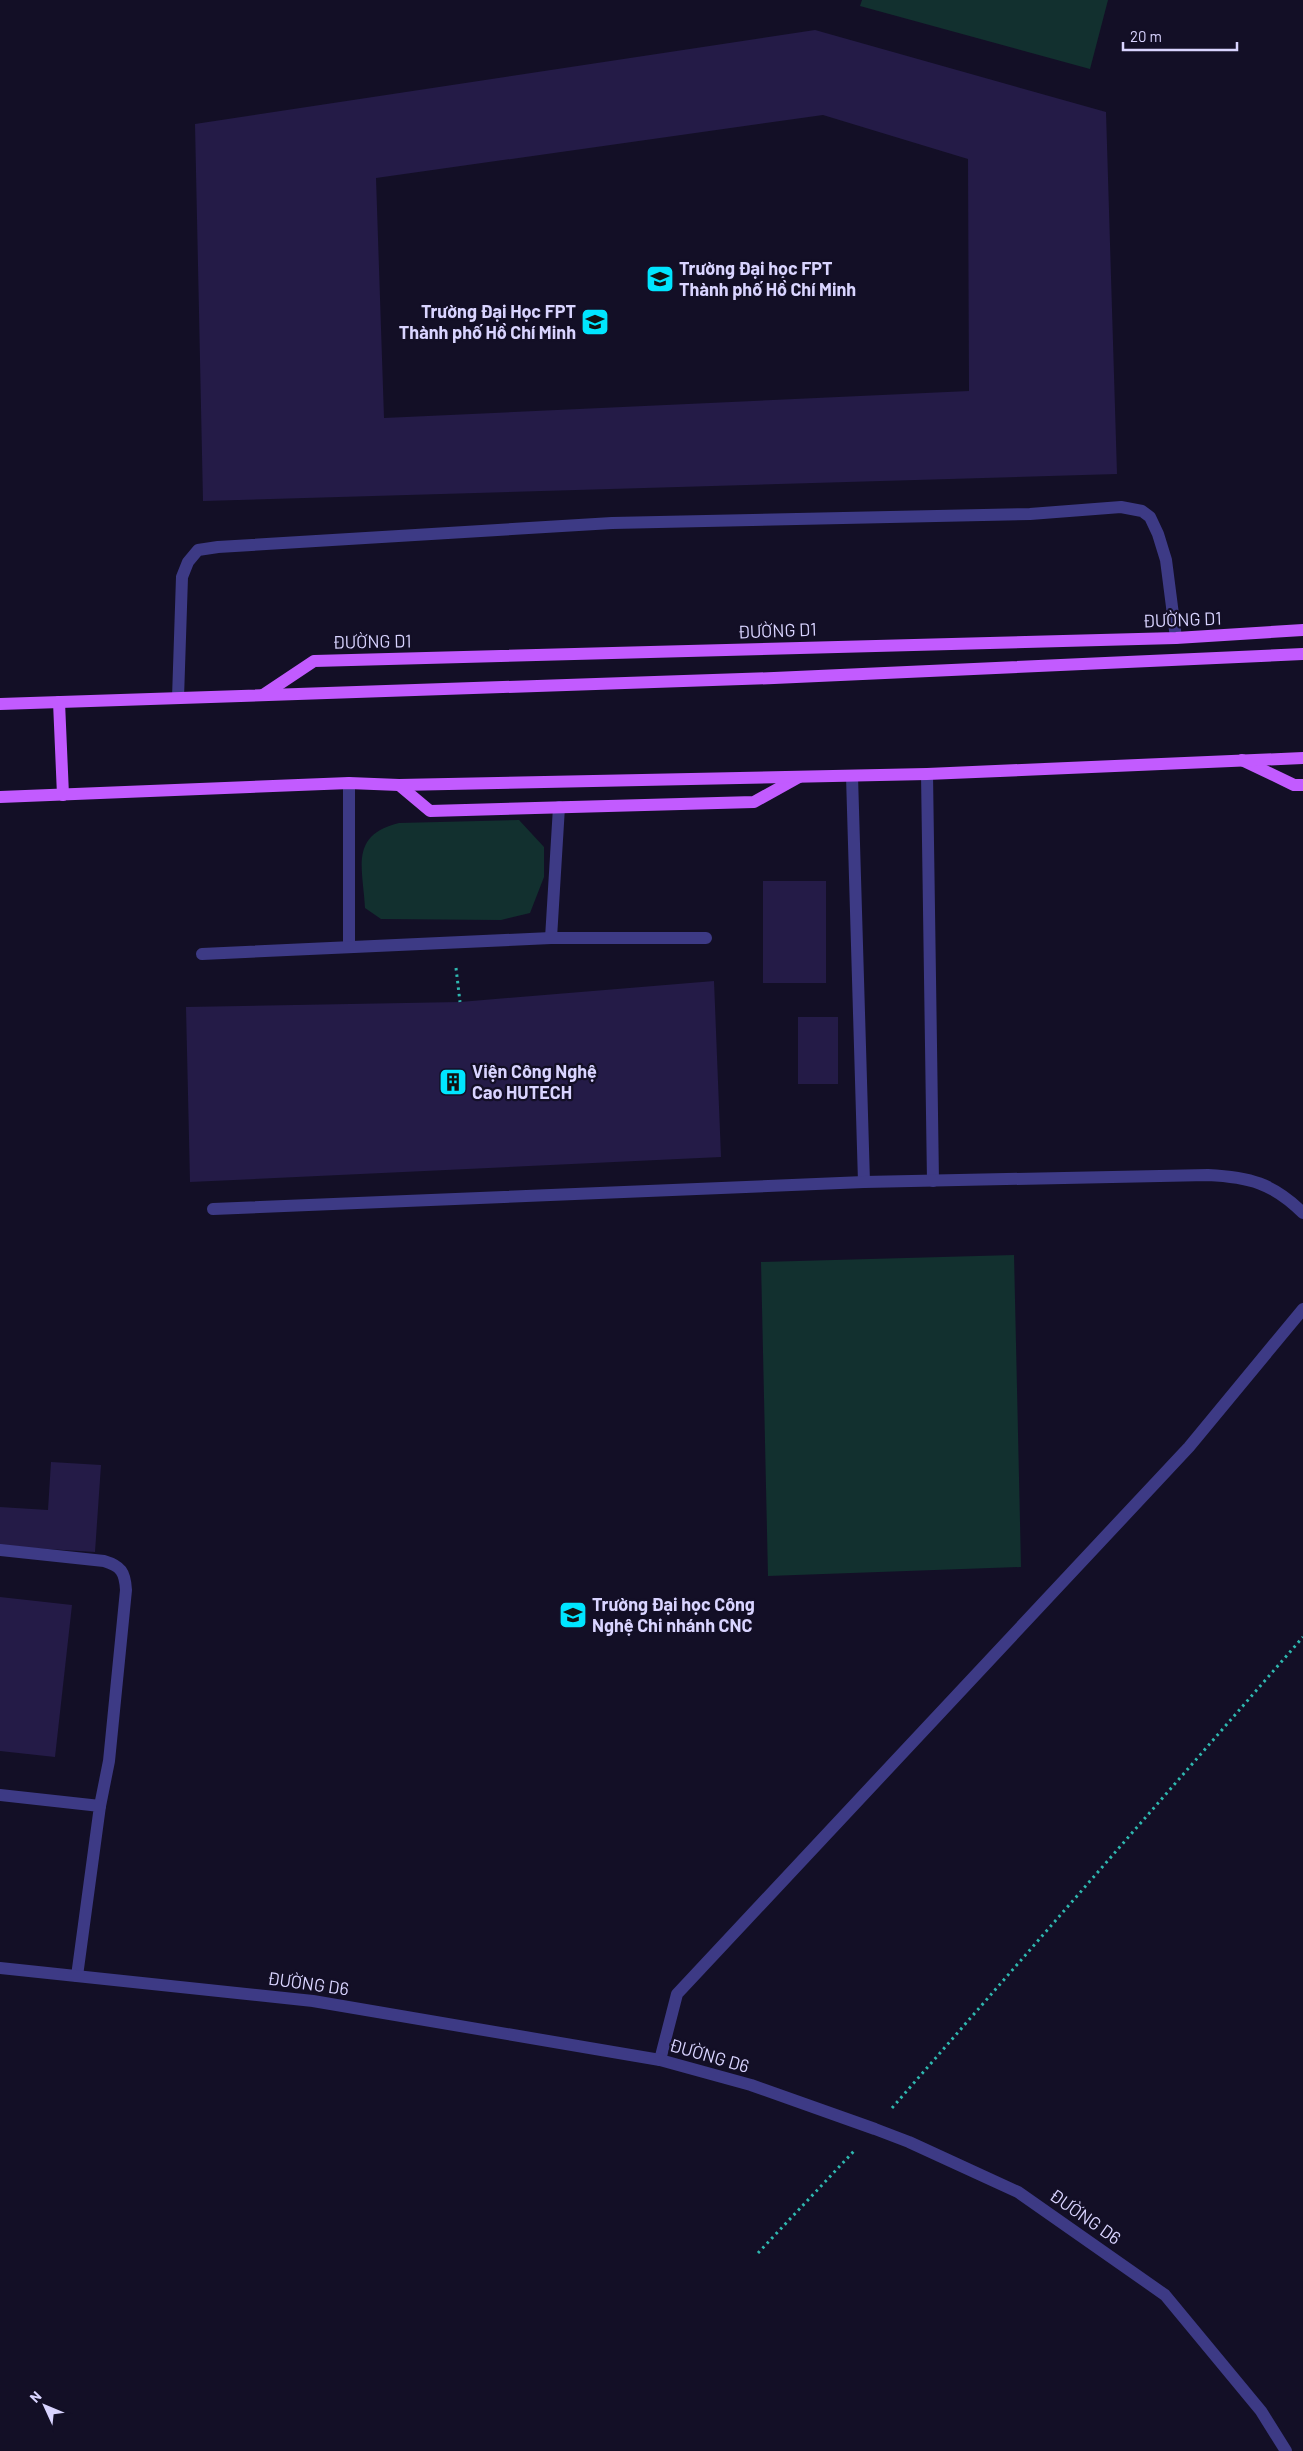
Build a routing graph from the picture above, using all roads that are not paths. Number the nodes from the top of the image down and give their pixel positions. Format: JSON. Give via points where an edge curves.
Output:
{"nodes":[{"id":1,"x":1303,"y":630,"type":"edge"},
{"id":2,"x":1176,"y":638,"type":"junction"},
{"id":3,"x":1303,"y":654,"type":"edge"},
{"id":4,"x":263,"y":696,"type":"junction"},
{"id":5,"x":178,"y":698,"type":"junction"},
{"id":6,"x":59,"y":702,"type":"junction"},
{"id":7,"x":0,"y":704,"type":"edge"},
{"id":8,"x":1303,"y":758,"type":"edge"},
{"id":9,"x":1240,"y":759,"type":"junction"},
{"id":10,"x":927,"y":774,"type":"junction"},
{"id":11,"x":800,"y":776,"type":"junction"},
{"id":12,"x":852,"y":776,"type":"junction"},
{"id":13,"x":349,"y":784,"type":"junction"},
{"id":14,"x":399,"y":785,"type":"junction"},
{"id":15,"x":1303,"y":785,"type":"edge"},
{"id":16,"x":63,"y":795,"type":"junction"},
{"id":17,"x":0,"y":797,"type":"edge"},
{"id":18,"x":559,"y":808,"type":"junction"},
{"id":19,"x":551,"y":938,"type":"junction"},
{"id":20,"x":706,"y":938,"type":"dead end"},
{"id":21,"x":349,"y":947,"type":"junction"},
{"id":22,"x":202,"y":954,"type":"dead end"},
{"id":23,"x":933,"y":1181,"type":"junction"},
{"id":24,"x":864,"y":1182,"type":"junction"},
{"id":25,"x":213,"y":1209,"type":"dead end"},
{"id":26,"x":1303,"y":1213,"type":"edge"},
{"id":27,"x":1303,"y":1309,"type":"edge"},
{"id":28,"x":0,"y":1550,"type":"edge"},
{"id":29,"x":0,"y":1796,"type":"edge"},
{"id":30,"x":100,"y":1806,"type":"junction"},
{"id":31,"x":0,"y":1968,"type":"edge"},
{"id":32,"x":76,"y":1976,"type":"junction"},
{"id":33,"x":660,"y":2060,"type":"junction"},
{"id":34,"x":1286,"y":2451,"type":"edge"}],
"edges":[{"from":1,"to":2,"type":"main road","name":"ĐƯỜNG D1"},
{"from":2,"to":4,"type":"main road","name":"ĐƯỜNG D1","via":[[314,661]]},
{"from":2,"to":5,"type":"street","via":[[1166,560],[1150,517],[1142,511],[1121,507],[1030,514],[612,523],[198,550],[188,562],[182,578]]},
{"from":3,"to":4,"type":"main road","via":[[774,678]]},
{"from":4,"to":5,"type":"main road"},
{"from":5,"to":6,"type":"main road"},
{"from":6,"to":7,"type":"main road"},
{"from":6,"to":16,"type":"main road"},
{"from":8,"to":9,"type":"main road"},
{"from":9,"to":10,"type":"main road"},
{"from":9,"to":15,"type":"main road","via":[[1294,785]]},
{"from":10,"to":12,"type":"main road"},
{"from":10,"to":23,"type":"street"},
{"from":11,"to":12,"type":"main road"},
{"from":11,"to":14,"type":"main road"},
{"from":11,"to":18,"type":"main road","via":[[754,802]]},
{"from":12,"to":24,"type":"street"},
{"from":13,"to":14,"type":"main road"},
{"from":13,"to":16,"type":"main road"},
{"from":13,"to":21,"type":"street"},
{"from":14,"to":18,"type":"main road","via":[[430,811]]},
{"from":16,"to":17,"type":"main road"},
{"from":18,"to":19,"type":"street"},
{"from":19,"to":20,"type":"street"},
{"from":19,"to":21,"type":"street"},
{"from":21,"to":22,"type":"street"},
{"from":23,"to":24,"type":"street"},
{"from":23,"to":26,"type":"street","via":[[1242,1177],[1287,1196]]},
{"from":24,"to":25,"type":"street"},
{"from":27,"to":33,"type":"street","via":[[1189,1447],[677,1994]]},
{"from":28,"to":30,"type":"street","via":[[104,1561],[119,1566],[124,1573],[126,1590]]},
{"from":29,"to":30,"type":"street"},
{"from":30,"to":32,"type":"street"},
{"from":31,"to":32,"type":"street","name":"ĐƯỜNG D6"},
{"from":32,"to":33,"type":"street","name":"ĐƯỜNG D6","via":[[313,2001]]},
{"from":33,"to":34,"type":"street","name":"ĐƯỜNG D6","via":[[751,2086],[874,2128],[1018,2192],[1165,2295],[1261,2411]]}]}
